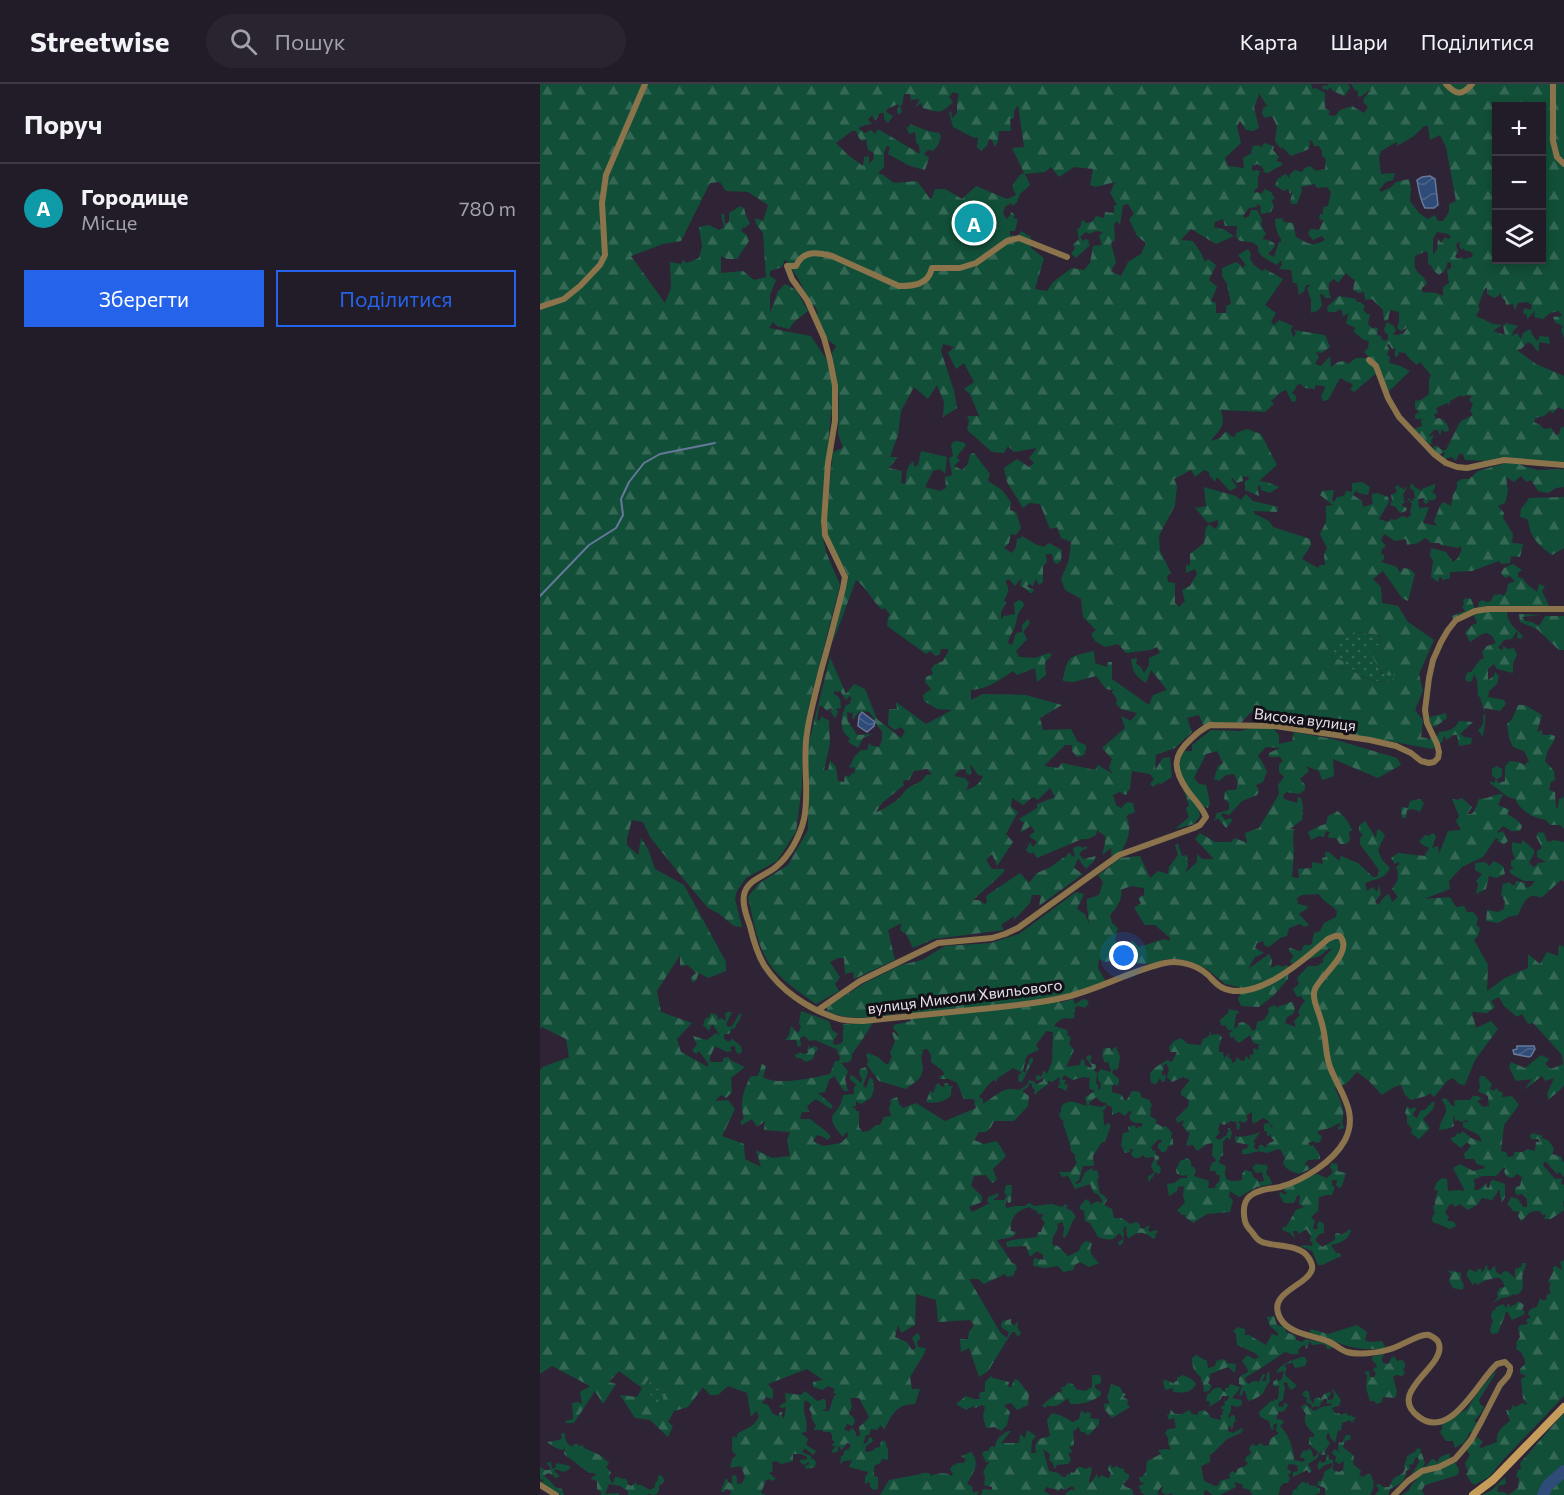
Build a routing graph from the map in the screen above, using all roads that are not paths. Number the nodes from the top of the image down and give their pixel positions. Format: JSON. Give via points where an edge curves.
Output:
{"nodes":[{"id":1,"x":645,"y":84,"type":"edge"},
{"id":2,"x":1446,"y":84,"type":"edge"},
{"id":3,"x":1472,"y":84,"type":"edge"},
{"id":4,"x":1553,"y":84,"type":"edge"},
{"id":5,"x":1564,"y":164,"type":"edge"},
{"id":6,"x":1067,"y":257,"type":"dead end"},
{"id":7,"x":540,"y":308,"type":"edge"},
{"id":8,"x":1369,"y":360,"type":"dead end"},
{"id":9,"x":1564,"y":465,"type":"edge"},
{"id":10,"x":1564,"y":609,"type":"edge"},
{"id":11,"x":818,"y":1010,"type":"junction"},
{"id":12,"x":1564,"y":1407,"type":"edge"},
{"id":13,"x":540,"y":1485,"type":"edge"},
{"id":14,"x":556,"y":1495,"type":"edge"},
{"id":15,"x":1394,"y":1495,"type":"edge"},
{"id":16,"x":1473,"y":1495,"type":"edge"}],
"edges":[{"from":1,"to":7,"type":"street","via":[[606,176],[602,203],[605,255],[580,286],[564,299]]},
{"from":2,"to":3,"type":"street","via":[[1457,93]]},
{"from":4,"to":5,"type":"street","via":[[1553,141],[1557,158]]},
{"from":6,"to":11,"type":"street","via":[[1019,238],[1007,241],[976,263],[960,268],[932,268],[927,279],[909,286],[899,286],[820,253],[802,257],[796,266],[787,266],[818,323],[835,386],[824,521],[825,536],[845,577],[807,731],[806,806],[799,834],[785,857],[752,881],[744,894],[744,904],[763,963],[796,998]]},
{"from":8,"to":9,"type":"street","via":[[1376,366],[1400,417],[1446,463],[1467,468],[1504,459]]},
{"from":10,"to":11,"type":"street","name":"Висока вулиця","via":[[1488,609],[1456,620],[1441,642],[1429,678],[1425,710],[1439,752],[1434,762],[1370,740],[1275,726],[1210,725],[1185,744],[1176,758],[1179,775],[1206,817],[1200,825],[1119,855],[1018,928],[992,938],[938,943],[860,981]]},
{"from":11,"to":15,"type":"street","name":"вулиця Миколи Хвильового","via":[[837,1019],[863,1021],[1033,1004],[1067,997],[1173,962],[1199,968],[1229,990],[1248,990],[1282,976],[1328,939],[1340,936],[1344,945],[1339,957],[1314,994],[1325,1049],[1350,1113],[1348,1133],[1322,1166],[1300,1179],[1257,1192],[1244,1207],[1245,1221],[1256,1238],[1306,1253],[1312,1266],[1304,1279],[1281,1299],[1281,1321],[1347,1352],[1388,1350],[1421,1335],[1436,1338],[1439,1350],[1434,1362],[1412,1388],[1410,1397],[1416,1415],[1430,1422],[1447,1419],[1461,1408],[1497,1364],[1505,1362],[1510,1371],[1471,1440],[1455,1460],[1422,1471]]},
{"from":12,"to":16,"type":"main road","via":[[1493,1480]]},
{"from":13,"to":14,"type":"street"}]}
